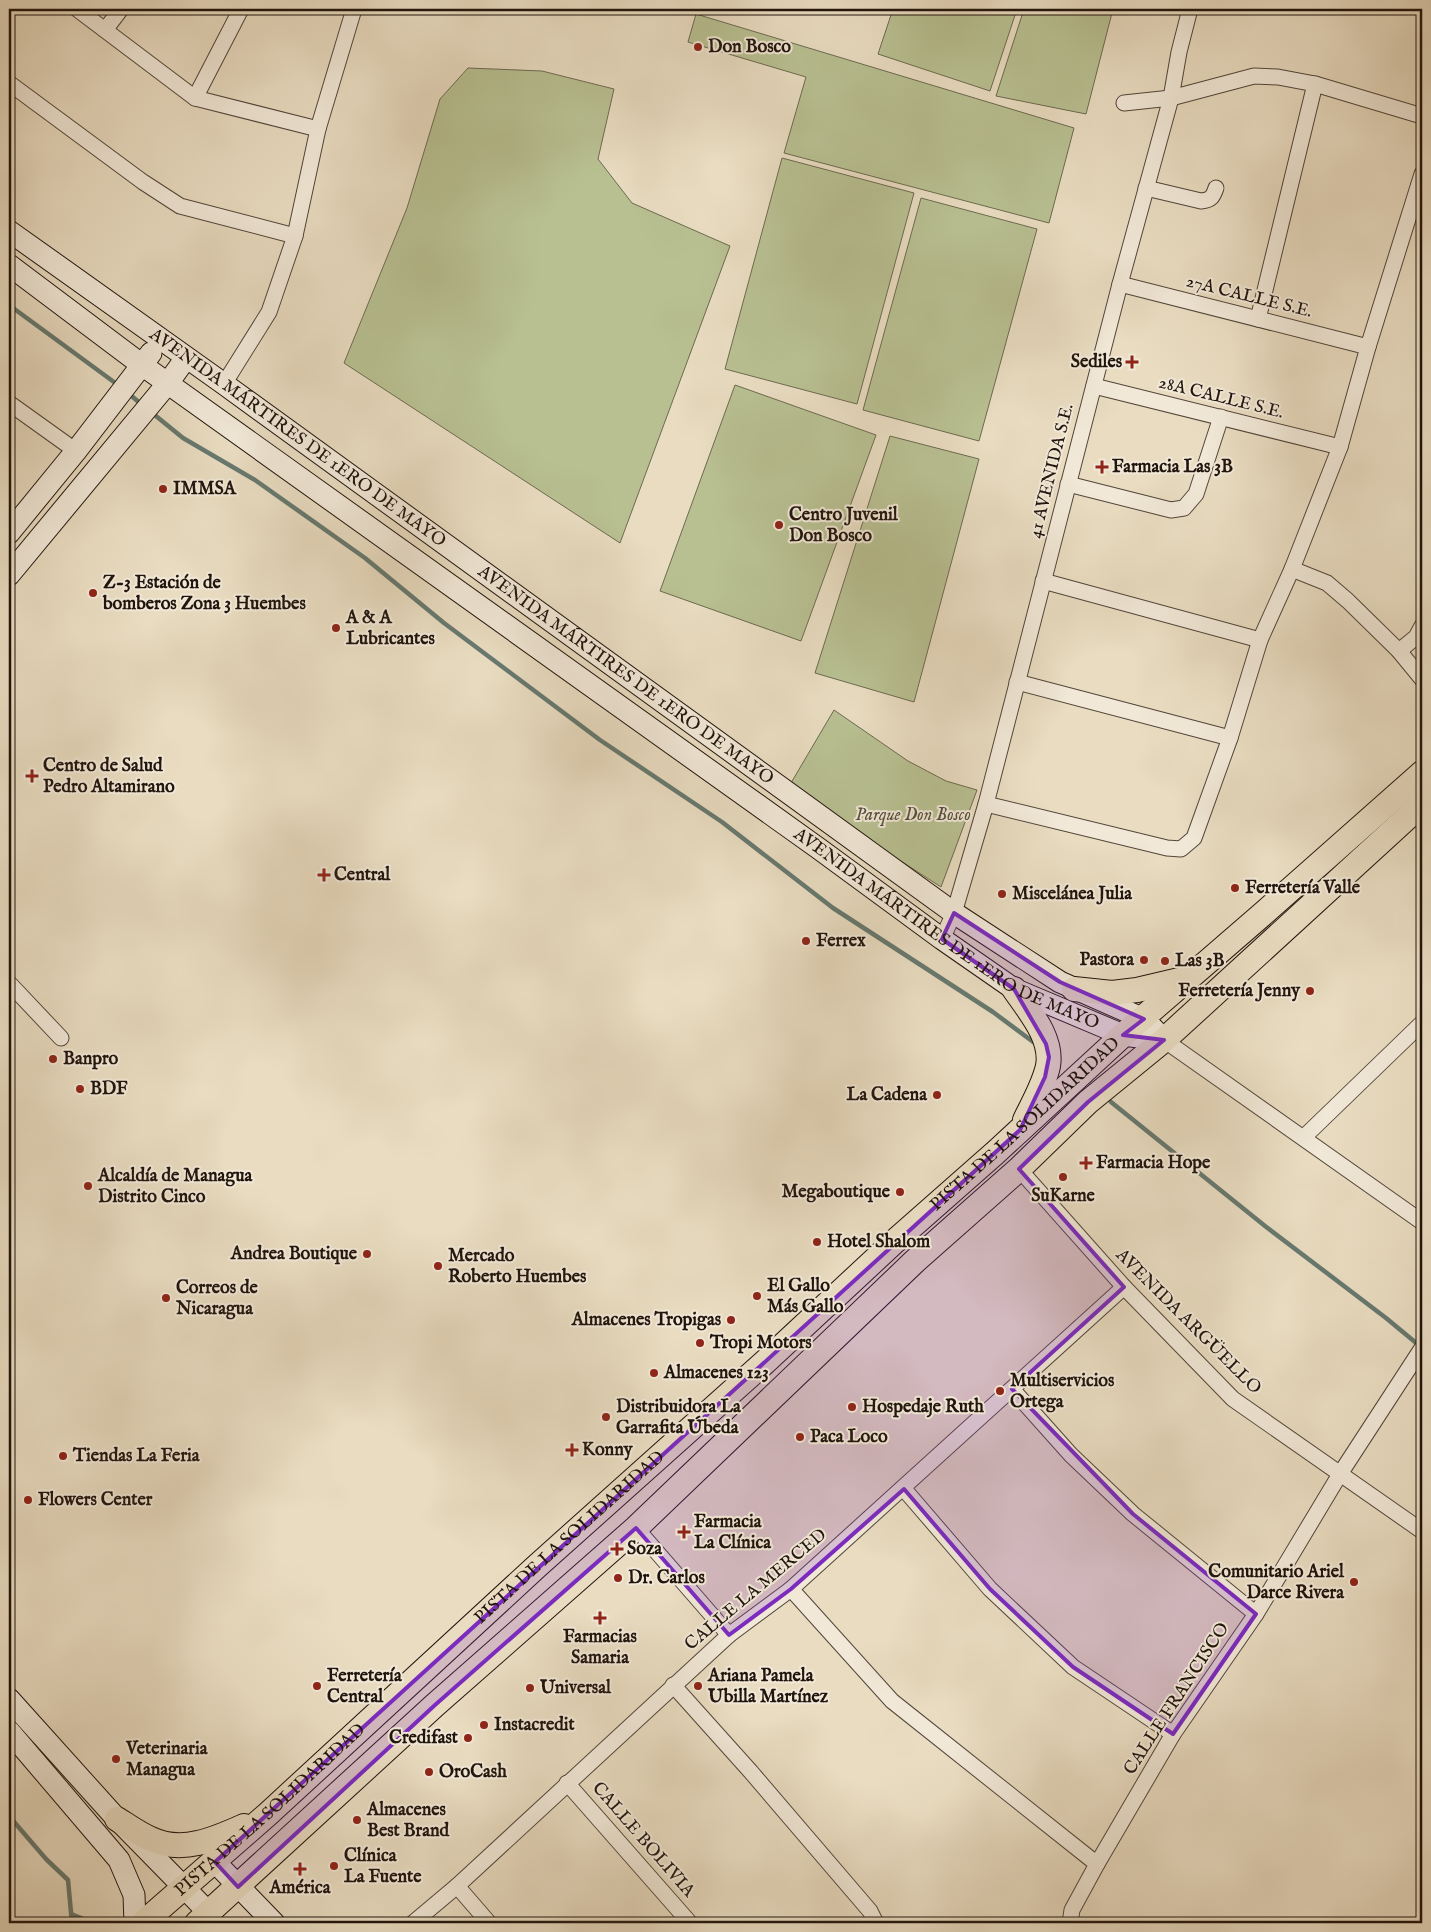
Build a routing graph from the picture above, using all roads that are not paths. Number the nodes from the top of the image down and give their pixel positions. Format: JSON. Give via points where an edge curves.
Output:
{"nodes":[{"id":1,"x":77,"y":9,"type":"edge"},
{"id":2,"x":121,"y":9,"type":"edge"},
{"id":3,"x":241,"y":9,"type":"edge"},
{"id":4,"x":354,"y":9,"type":"edge"},
{"id":5,"x":1190,"y":9,"type":"edge"},
{"id":6,"x":105,"y":30,"type":"junction"},
{"id":7,"x":9,"y":84,"type":"edge"},
{"id":8,"x":1314,"y":84,"type":"junction"},
{"id":9,"x":195,"y":98,"type":"junction"},
{"id":10,"x":1171,"y":98,"type":"junction"},
{"id":11,"x":1124,"y":103,"type":"dead end"},
{"id":12,"x":1422,"y":116,"type":"edge"},
{"id":13,"x":318,"y":129,"type":"junction"},
{"id":14,"x":1422,"y":174,"type":"edge"},
{"id":15,"x":1146,"y":188,"type":"junction"},
{"id":16,"x":1216,"y":188,"type":"dead end"},
{"id":17,"x":9,"y":231,"type":"edge"},
{"id":18,"x":295,"y":236,"type":"junction"},
{"id":19,"x":9,"y":265,"type":"edge"},
{"id":20,"x":1120,"y":284,"type":"junction"},
{"id":21,"x":1258,"y":319,"type":"junction"},
{"id":22,"x":160,"y":339,"type":"junction"},
{"id":23,"x":1368,"y":347,"type":"junction"},
{"id":24,"x":186,"y":358,"type":"junction"},
{"id":25,"x":142,"y":365,"type":"junction"},
{"id":26,"x":168,"y":383,"type":"junction"},
{"id":27,"x":224,"y":384,"type":"junction"},
{"id":28,"x":1094,"y":386,"type":"junction"},
{"id":29,"x":9,"y":403,"type":"edge"},
{"id":30,"x":1221,"y":417,"type":"junction"},
{"id":31,"x":1340,"y":447,"type":"junction"},
{"id":32,"x":76,"y":451,"type":"junction"},
{"id":33,"x":1068,"y":484,"type":"junction"},
{"id":34,"x":9,"y":533,"type":"edge"},
{"id":35,"x":1292,"y":569,"type":"junction"},
{"id":36,"x":9,"y":575,"type":"edge"},
{"id":37,"x":1044,"y":581,"type":"junction"},
{"id":38,"x":1422,"y":626,"type":"edge"},
{"id":39,"x":1260,"y":640,"type":"junction"},
{"id":40,"x":1400,"y":651,"type":"junction"},
{"id":41,"x":1422,"y":679,"type":"edge"},
{"id":42,"x":1017,"y":682,"type":"junction"},
{"id":43,"x":1230,"y":738,"type":"junction"},
{"id":44,"x":1422,"y":773,"type":"edge"},
{"id":45,"x":986,"y":804,"type":"junction"},
{"id":46,"x":1422,"y":804,"type":"edge"},
{"id":47,"x":954,"y":913,"type":"junction"},
{"id":48,"x":942,"y":939,"type":"junction"},
{"id":49,"x":1189,"y":978,"type":"junction"},
{"id":50,"x":9,"y":983,"type":"edge"},
{"id":51,"x":1014,"y":989,"type":"junction"},
{"id":52,"x":1074,"y":989,"type":"junction"},
{"id":53,"x":1144,"y":1019,"type":"junction"},
{"id":54,"x":1420,"y":1029,"type":"edge"},
{"id":55,"x":1124,"y":1035,"type":"junction"},
{"id":56,"x":61,"y":1038,"type":"dead end"},
{"id":57,"x":1164,"y":1040,"type":"junction"},
{"id":58,"x":1020,"y":1130,"type":"junction"},
{"id":59,"x":1304,"y":1137,"type":"junction"},
{"id":60,"x":1019,"y":1169,"type":"junction"},
{"id":61,"x":1422,"y":1222,"type":"edge"},
{"id":62,"x":1124,"y":1287,"type":"junction"},
{"id":63,"x":1419,"y":1352,"type":"edge"},
{"id":64,"x":1012,"y":1389,"type":"junction"},
{"id":65,"x":1340,"y":1474,"type":"junction"},
{"id":66,"x":904,"y":1488,"type":"junction"},
{"id":67,"x":636,"y":1528,"type":"junction"},
{"id":68,"x":1422,"y":1531,"type":"edge"},
{"id":69,"x":791,"y":1590,"type":"junction"},
{"id":70,"x":1256,"y":1614,"type":"junction"},
{"id":71,"x":729,"y":1635,"type":"junction"},
{"id":72,"x":673,"y":1685,"type":"junction"},
{"id":73,"x":9,"y":1699,"type":"edge"},
{"id":74,"x":9,"y":1731,"type":"edge"},
{"id":75,"x":1173,"y":1734,"type":"junction"},
{"id":76,"x":567,"y":1783,"type":"junction"},
{"id":77,"x":268,"y":1814,"type":"junction"},
{"id":78,"x":117,"y":1819,"type":"junction"},
{"id":79,"x":215,"y":1862,"type":"junction"},
{"id":80,"x":1097,"y":1864,"type":"junction"},
{"id":81,"x":457,"y":1886,"type":"junction"},
{"id":82,"x":238,"y":1887,"type":"junction"},
{"id":83,"x":185,"y":1888,"type":"junction"},
{"id":84,"x":203,"y":1918,"type":"edge"},
{"id":85,"x":135,"y":1923,"type":"edge"},
{"id":86,"x":143,"y":1923,"type":"edge"},
{"id":87,"x":274,"y":1923,"type":"edge"},
{"id":88,"x":413,"y":1923,"type":"edge"},
{"id":89,"x":490,"y":1923,"type":"edge"},
{"id":90,"x":690,"y":1923,"type":"edge"},
{"id":91,"x":876,"y":1923,"type":"edge"},
{"id":92,"x":1070,"y":1923,"type":"edge"}],
"edges":[{"from":1,"to":6,"type":"street"},
{"from":2,"to":6,"type":"street"},
{"from":3,"to":9,"type":"street"},
{"from":4,"to":13,"type":"street"},
{"from":5,"to":10,"type":"street","name":"41 AVENIDA S.E."},
{"from":6,"to":9,"type":"street"},
{"from":7,"to":18,"type":"street","via":[[180,206]]},
{"from":8,"to":10,"type":"street","via":[[1254,76]]},
{"from":8,"to":12,"type":"street"},
{"from":8,"to":21,"type":"street"},
{"from":9,"to":13,"type":"street"},
{"from":10,"to":11,"type":"street"},
{"from":10,"to":15,"type":"street","name":"41 AVENIDA S.E."},
{"from":13,"to":18,"type":"street"},
{"from":14,"to":23,"type":"street"},
{"from":15,"to":16,"type":"street","via":[[1202,202],[1213,197]]},
{"from":15,"to":20,"type":"street","name":"41 AVENIDA S.E."},
{"from":17,"to":22,"type":"main road","name":"AVENIDA MÁRTIRES DE 1ERO DE MAYO"},
{"from":18,"to":27,"type":"street","via":[[269,312]]},
{"from":19,"to":25,"type":"main road","name":"AVENIDA MÁRTIRES DE 1ERO DE MAYO"},
{"from":20,"to":21,"type":"street","name":"27A CALLE S.E."},
{"from":20,"to":28,"type":"street","name":"41 AVENIDA S.E."},
{"from":21,"to":23,"type":"street","name":"27A CALLE S.E."},
{"from":22,"to":24,"type":"main road","name":"AVENIDA MÁRTIRES DE 1ERO DE MAYO"},
{"from":22,"to":25,"type":"main road"},
{"from":23,"to":31,"type":"street"},
{"from":24,"to":26,"type":"main road"},
{"from":24,"to":27,"type":"main road","name":"AVENIDA MÁRTIRES DE 1ERO DE MAYO"},
{"from":25,"to":26,"type":"main road","name":"AVENIDA MÁRTIRES DE 1ERO DE MAYO"},
{"from":25,"to":32,"type":"main road"},
{"from":26,"to":36,"type":"main road"},
{"from":26,"to":48,"type":"main road","name":"AVENIDA MÁRTIRES DE 1ERO DE MAYO"},
{"from":27,"to":47,"type":"main road","name":"AVENIDA MÁRTIRES DE 1ERO DE MAYO"},
{"from":28,"to":30,"type":"street","name":"28A CALLE S.E."},
{"from":28,"to":33,"type":"street","name":"41 AVENIDA S.E."},
{"from":29,"to":32,"type":"street"},
{"from":30,"to":31,"type":"street","name":"28A CALLE S.E."},
{"from":30,"to":33,"type":"street","via":[[1196,494],[1184,508],[1170,510]]},
{"from":31,"to":35,"type":"street"},
{"from":32,"to":34,"type":"main road"},
{"from":33,"to":37,"type":"street","name":"41 AVENIDA S.E."},
{"from":35,"to":39,"type":"street"},
{"from":35,"to":40,"type":"street","via":[[1327,583]]},
{"from":37,"to":39,"type":"street"},
{"from":37,"to":42,"type":"street","name":"41 AVENIDA S.E."},
{"from":38,"to":40,"type":"street","via":[[1416,637]]},
{"from":39,"to":43,"type":"street"},
{"from":40,"to":41,"type":"street"},
{"from":42,"to":43,"type":"street"},
{"from":42,"to":45,"type":"street","name":"41 AVENIDA S.E."},
{"from":43,"to":45,"type":"street","via":[[1194,838],[1181,849]]},
{"from":44,"to":49,"type":"main road","name":"PISTA DE LA SOLIDARIDAD"},
{"from":45,"to":47,"type":"street","name":"41 AVENIDA S.E."},
{"from":46,"to":57,"type":"main road","name":"PISTA DE LA SOLIDARIDAD"},
{"from":47,"to":48,"type":"street","name":"41 AVENIDA S.E."},
{"from":47,"to":52,"type":"main road","name":"AVENIDA MÁRTIRES DE 1ERO DE MAYO"},
{"from":48,"to":51,"type":"main road","name":"AVENIDA MÁRTIRES DE 1ERO DE MAYO"},
{"from":49,"to":52,"type":"main road","via":[[1112,993]]},
{"from":49,"to":53,"type":"main road","name":"PISTA DE LA SOLIDARIDAD"},
{"from":50,"to":56,"type":"street"},
{"from":51,"to":55,"type":"main road","name":"AVENIDA MÁRTIRES DE 1ERO DE MAYO"},
{"from":51,"to":58,"type":"main road","via":[[1037,1023],[1049,1057],[1045,1077]]},
{"from":52,"to":53,"type":"main road","name":"AVENIDA MÁRTIRES DE 1ERO DE MAYO"},
{"from":53,"to":55,"type":"main road","name":"PISTA DE LA SOLIDARIDAD"},
{"from":53,"to":57,"type":"main road","name":"AVENIDA MÁRTIRES DE 1ERO DE MAYO"},
{"from":54,"to":59,"type":"street"},
{"from":55,"to":57,"type":"main road","name":"AVENIDA MÁRTIRES DE 1ERO DE MAYO"},
{"from":55,"to":58,"type":"main road","name":"PISTA DE LA SOLIDARIDAD"},
{"from":57,"to":59,"type":"street"},
{"from":57,"to":60,"type":"main road","name":"PISTA DE LA SOLIDARIDAD","via":[[1088,1102]]},
{"from":58,"to":77,"type":"main road","name":"PISTA DE LA SOLIDARIDAD"},
{"from":59,"to":61,"type":"street"},
{"from":60,"to":62,"type":"street","name":"AVENIDA ARGÜELLO"},
{"from":60,"to":67,"type":"main road","name":"PISTA DE LA SOLIDARIDAD","via":[[916,1261]]},
{"from":62,"to":64,"type":"street","name":"CALLE LA MERCED"},
{"from":62,"to":65,"type":"street","name":"AVENIDA ARGÜELLO","via":[[1233,1399]]},
{"from":63,"to":65,"type":"street","name":"CALLE FRANCISCO"},
{"from":64,"to":66,"type":"street","name":"CALLE LA MERCED"},
{"from":64,"to":70,"type":"street","via":[[1072,1455],[1133,1514]]},
{"from":65,"to":68,"type":"street","name":"AVENIDA ARGÜELLO"},
{"from":65,"to":70,"type":"street","name":"CALLE FRANCISCO"},
{"from":66,"to":69,"type":"street","name":"CALLE LA MERCED"},
{"from":66,"to":75,"type":"street","via":[[990,1589],[1073,1667]]},
{"from":67,"to":71,"type":"street"},
{"from":67,"to":82,"type":"main road","name":"PISTA DE LA SOLIDARIDAD","via":[[441,1699]]},
{"from":69,"to":71,"type":"street","name":"CALLE LA MERCED"},
{"from":69,"to":80,"type":"street","via":[[892,1701]]},
{"from":70,"to":75,"type":"street","name":"CALLE FRANCISCO"},
{"from":71,"to":72,"type":"street","name":"CALLE LA MERCED"},
{"from":72,"to":76,"type":"street","name":"CALLE LA MERCED"},
{"from":72,"to":91,"type":"street","via":[[864,1904]]},
{"from":73,"to":78,"type":"main road"},
{"from":74,"to":85,"type":"main road","via":[[119,1860],[134,1895]]},
{"from":75,"to":80,"type":"street","name":"CALLE FRANCISCO"},
{"from":76,"to":81,"type":"street","name":"CALLE LA MERCED"},
{"from":76,"to":90,"type":"street","name":"CALLE BOLIVIA"},
{"from":77,"to":78,"type":"main road","via":[[216,1838],[184,1845],[151,1840]]},
{"from":77,"to":79,"type":"main road","name":"PISTA DE LA SOLIDARIDAD"},
{"from":78,"to":83,"type":"main road"},
{"from":79,"to":82,"type":"main road"},
{"from":79,"to":83,"type":"main road","name":"PISTA DE LA SOLIDARIDAD"},
{"from":80,"to":92,"type":"street","name":"CALLE FRANCISCO","via":[[1072,1910]]},
{"from":81,"to":88,"type":"street","name":"CALLE LA MERCED"},
{"from":81,"to":89,"type":"street"},
{"from":82,"to":84,"type":"main road","name":"PISTA DE LA SOLIDARIDAD"},
{"from":82,"to":87,"type":"main road"},
{"from":83,"to":84,"type":"main road"},
{"from":83,"to":86,"type":"main road","name":"PISTA DE LA SOLIDARIDAD"}]}
